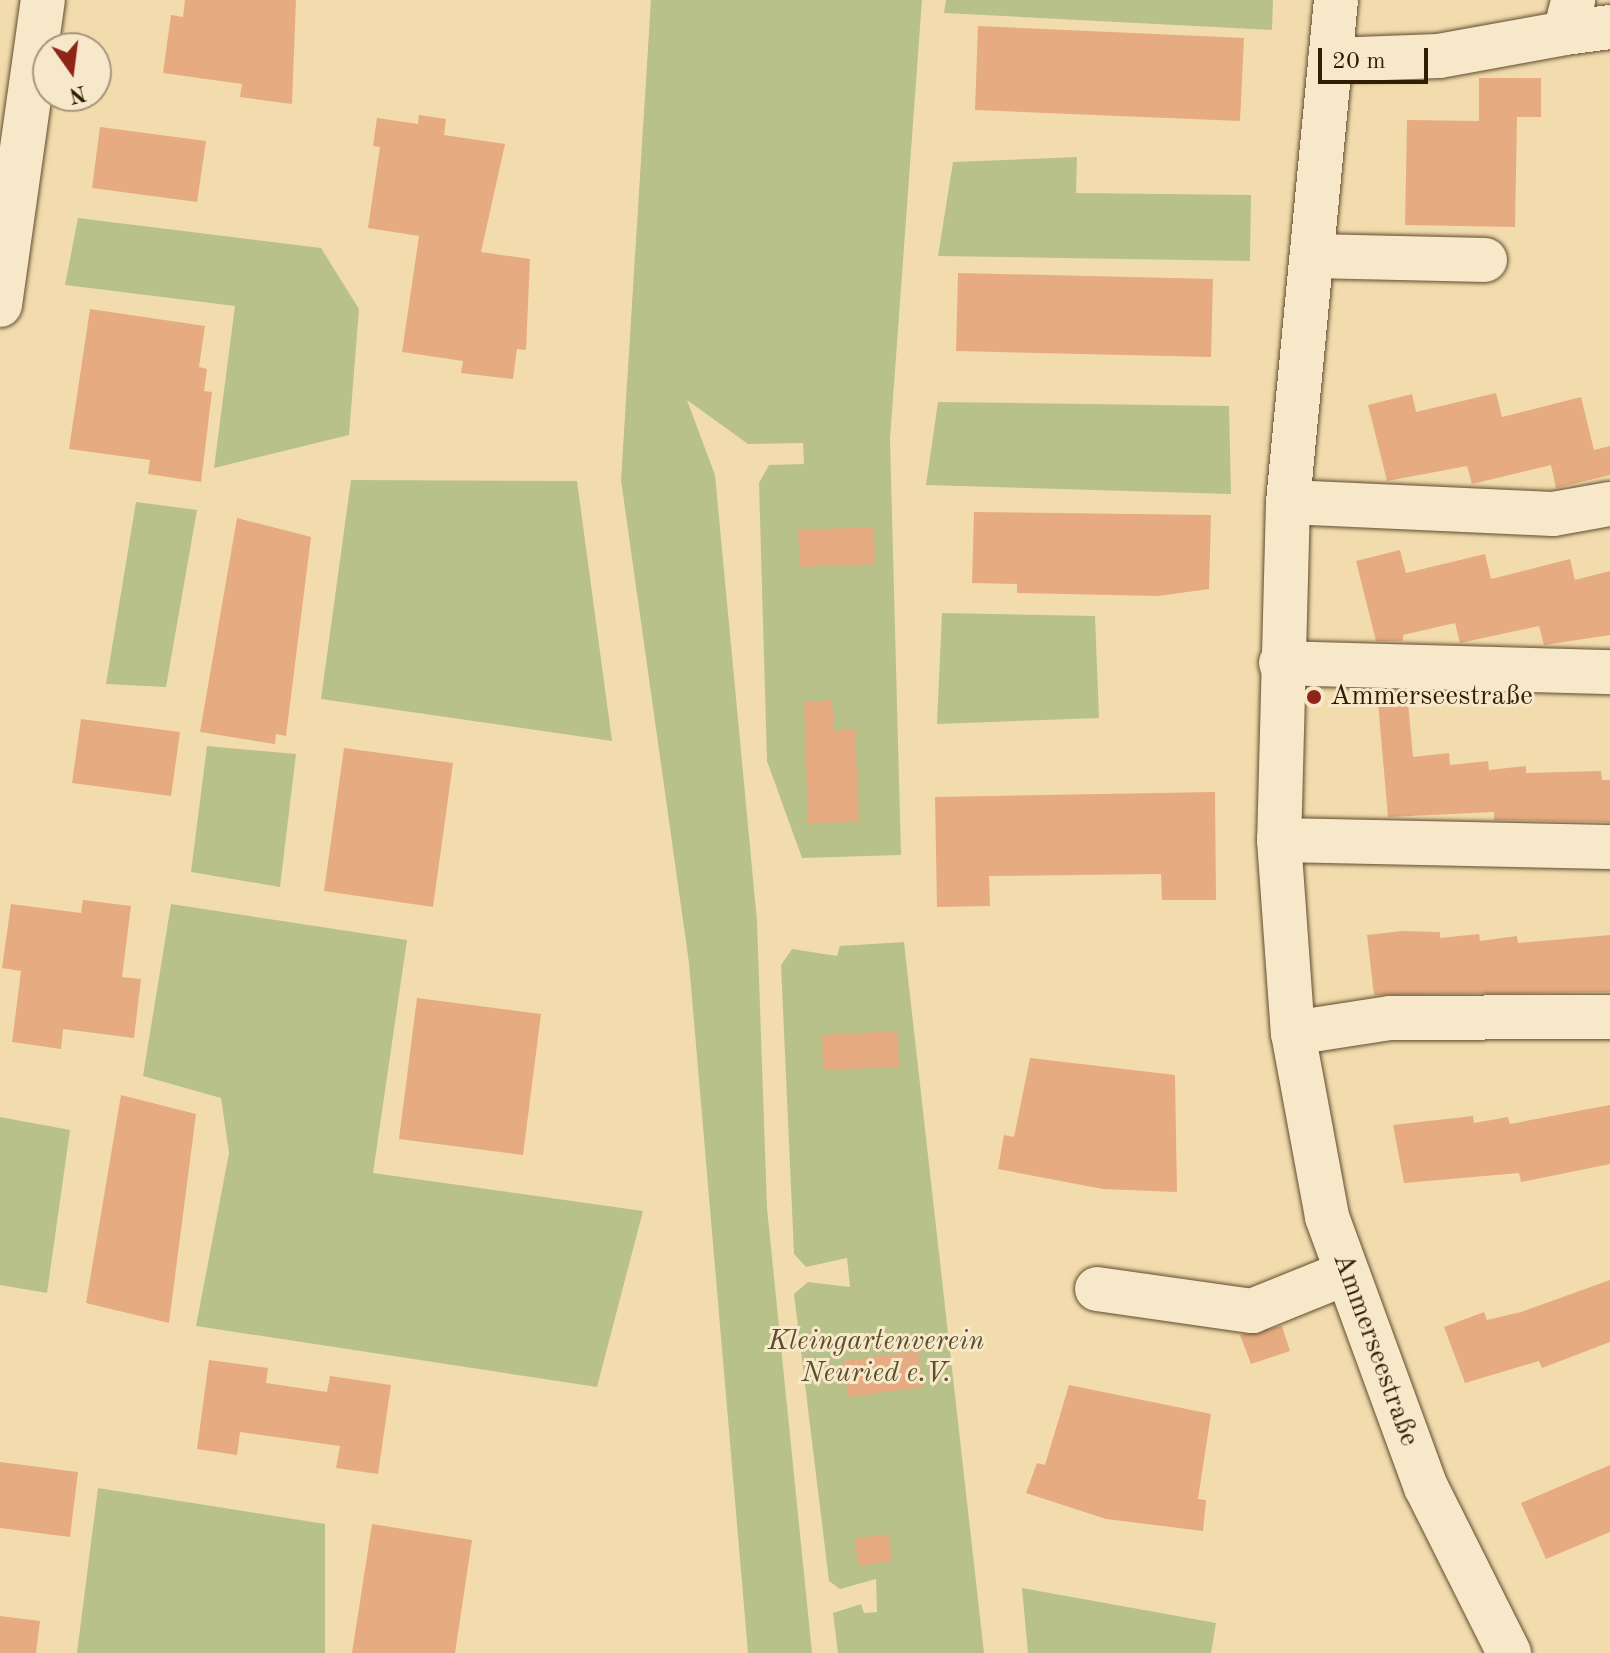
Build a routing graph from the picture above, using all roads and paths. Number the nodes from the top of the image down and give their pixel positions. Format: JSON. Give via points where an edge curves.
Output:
{"nodes":[{"id":1,"x":43,"y":0,"type":"edge"},
{"id":2,"x":1336,"y":0,"type":"edge"},
{"id":3,"x":1569,"y":17,"type":"edge"},
{"id":4,"x":1610,"y":27,"type":"edge"},
{"id":5,"x":1330,"y":60,"type":"junction"},
{"id":6,"x":1313,"y":256,"type":"junction"},
{"id":7,"x":1485,"y":260,"type":"dead end"},
{"id":8,"x":0,"y":305,"type":"edge"},
{"id":9,"x":1288,"y":502,"type":"junction"},
{"id":10,"x":1610,"y":504,"type":"edge"},
{"id":11,"x":1281,"y":663,"type":"junction"},
{"id":12,"x":1610,"y":672,"type":"edge"},
{"id":13,"x":1279,"y":840,"type":"junction"},
{"id":14,"x":1610,"y":847,"type":"edge"},
{"id":15,"x":1610,"y":1017,"type":"edge"},
{"id":16,"x":1293,"y":1033,"type":"junction"},
{"id":17,"x":1346,"y":1273,"type":"junction"},
{"id":18,"x":1097,"y":1289,"type":"dead end"},
{"id":19,"x":1509,"y":1653,"type":"edge"}],
"edges":[{"from":1,"to":8,"type":"street"},
{"from":2,"to":5,"type":"street","name":"Ammerseestraße"},
{"from":3,"to":4,"type":"street"},
{"from":3,"to":5,"type":"street","via":[[1439,56]]},
{"from":5,"to":6,"type":"street","name":"Ammerseestraße"},
{"from":6,"to":7,"type":"street"},
{"from":6,"to":9,"type":"street","name":"Ammerseestraße"},
{"from":9,"to":10,"type":"street","via":[[1553,514]]},
{"from":9,"to":11,"type":"street","name":"Ammerseestraße"},
{"from":11,"to":12,"type":"street"},
{"from":11,"to":13,"type":"street","name":"Ammerseestraße"},
{"from":13,"to":14,"type":"street"},
{"from":13,"to":16,"type":"street","name":"Ammerseestraße"},
{"from":15,"to":16,"type":"street","via":[[1390,1018]]},
{"from":16,"to":17,"type":"street","name":"Ammerseestraße","via":[[1327,1217]]},
{"from":17,"to":18,"type":"street","via":[[1252,1311]]},
{"from":17,"to":19,"type":"street","name":"Ammerseestraße","via":[[1426,1487]]}]}
